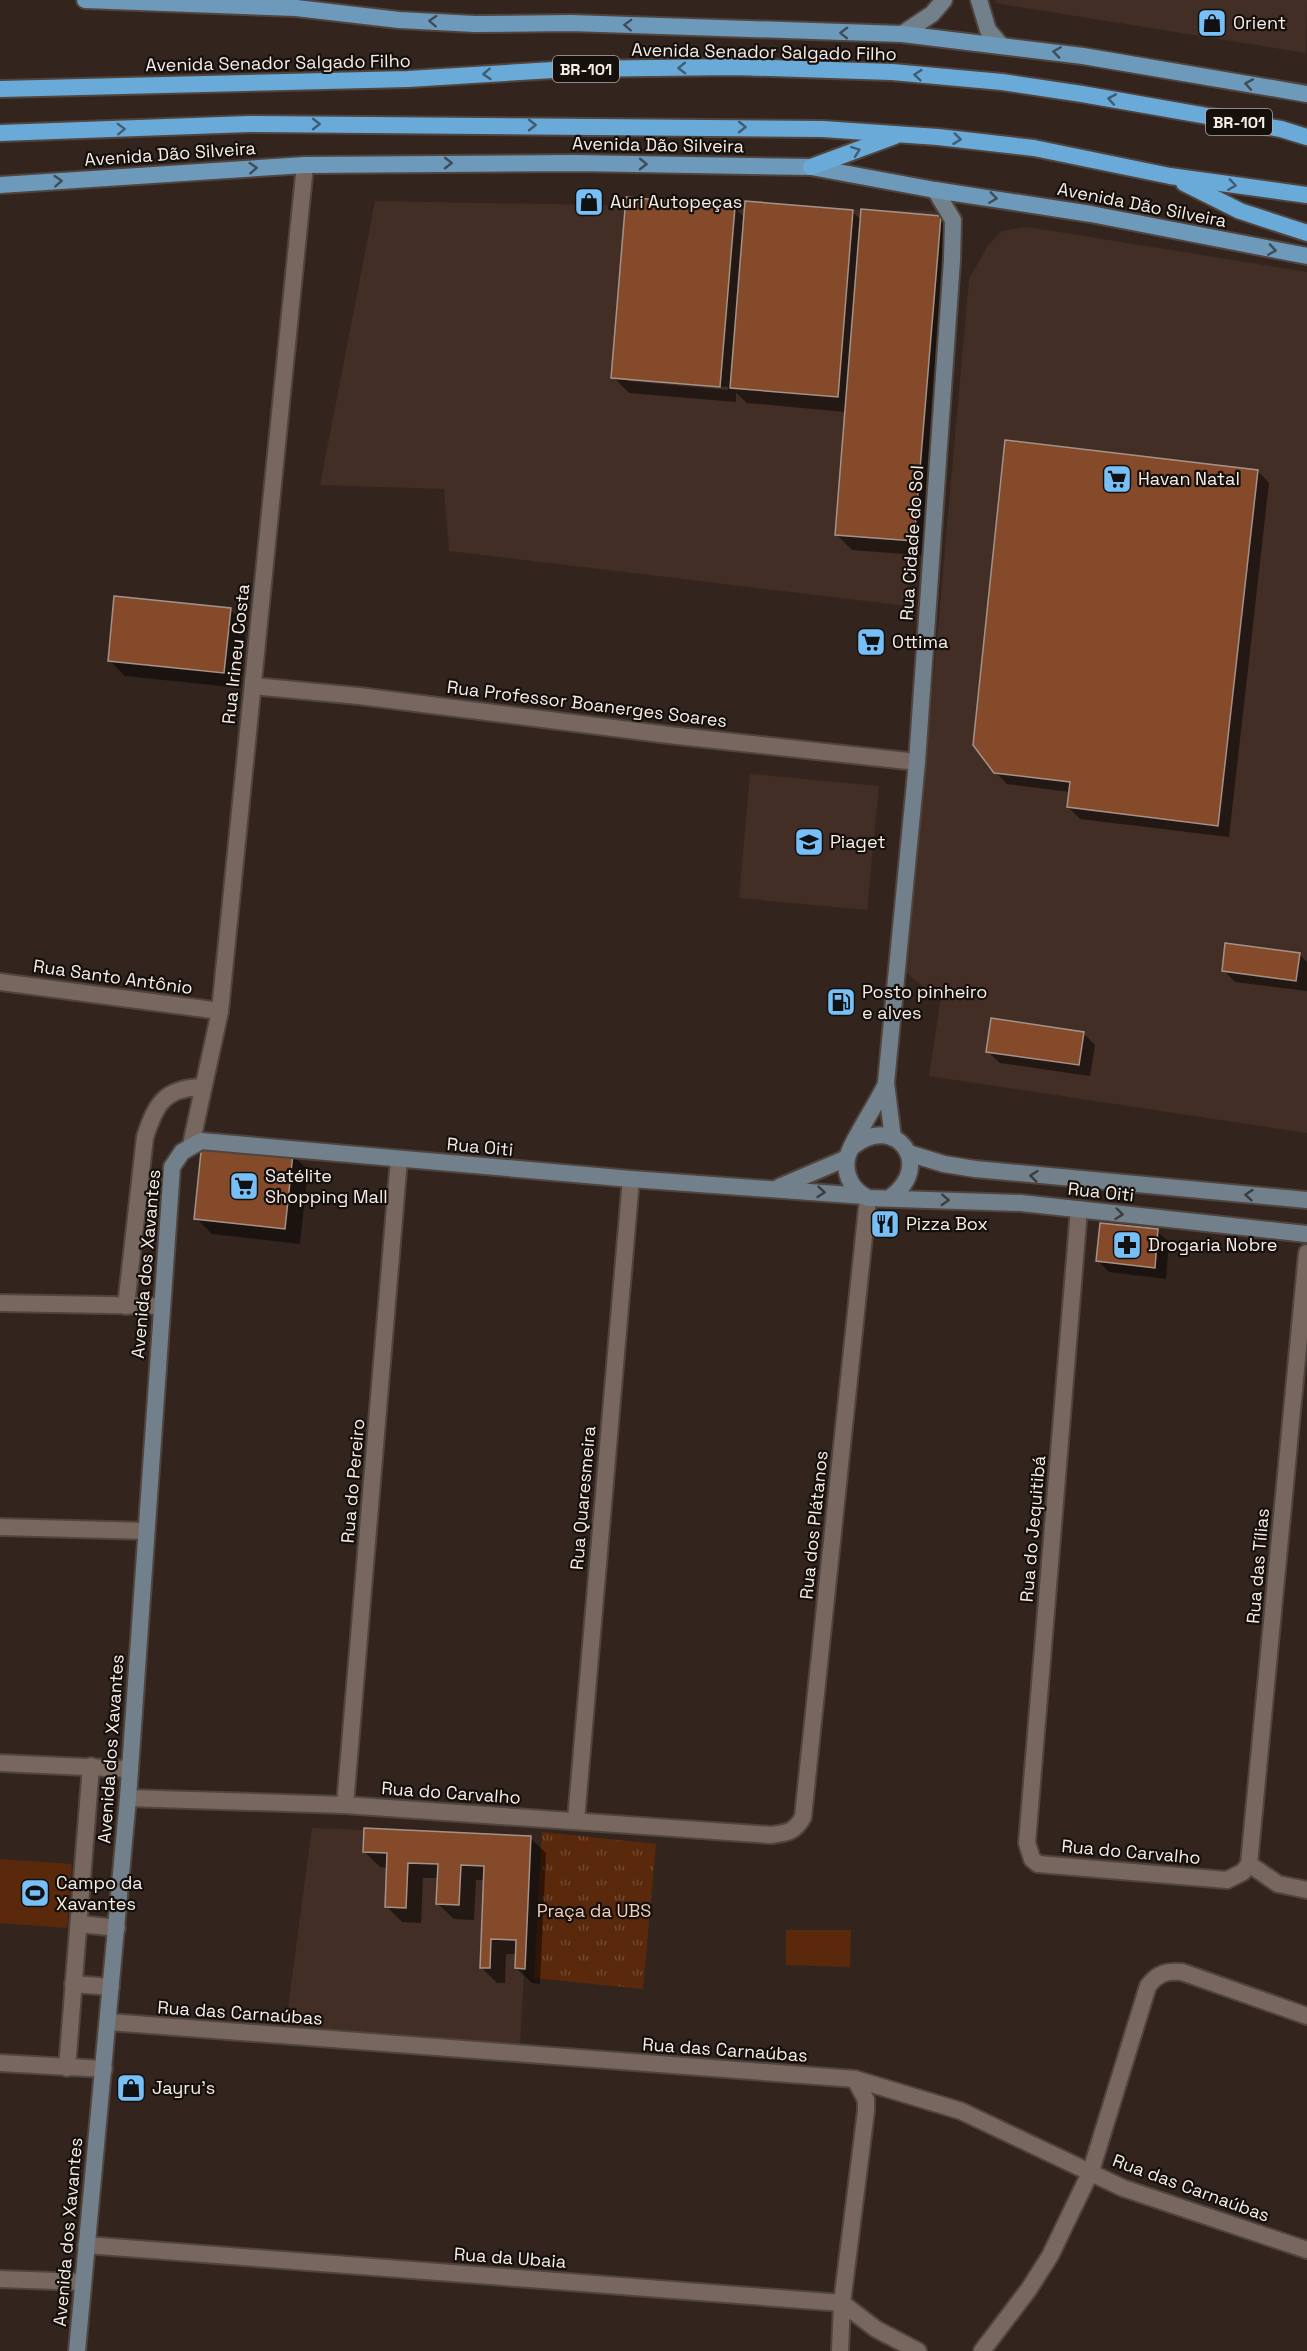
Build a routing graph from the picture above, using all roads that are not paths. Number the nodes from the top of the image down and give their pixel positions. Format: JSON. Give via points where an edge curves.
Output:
{"nodes":[{"id":1,"x":85,"y":0,"type":"edge"},
{"id":2,"x":944,"y":0,"type":"edge"},
{"id":3,"x":979,"y":0,"type":"edge"},
{"id":4,"x":902,"y":34,"type":"junction"},
{"id":5,"x":1000,"y":44,"type":"junction"},
{"id":6,"x":0,"y":89,"type":"edge"},
{"id":7,"x":1307,"y":94,"type":"edge"},
{"id":8,"x":1307,"y":122,"type":"edge"},
{"id":9,"x":1281,"y":129,"type":"junction"},
{"id":10,"x":0,"y":133,"type":"edge"},
{"id":11,"x":901,"y":134,"type":"junction"},
{"id":12,"x":1307,"y":137,"type":"edge"},
{"id":13,"x":305,"y":165,"type":"junction"},
{"id":14,"x":811,"y":167,"type":"junction"},
{"id":15,"x":1170,"y":176,"type":"junction"},
{"id":16,"x":0,"y":185,"type":"edge"},
{"id":17,"x":935,"y":190,"type":"junction"},
{"id":18,"x":1307,"y":195,"type":"edge"},
{"id":19,"x":1307,"y":233,"type":"edge"},
{"id":20,"x":1307,"y":256,"type":"edge"},
{"id":21,"x":253,"y":686,"type":"junction"},
{"id":22,"x":917,"y":762,"type":"junction"},
{"id":23,"x":0,"y":982,"type":"edge"},
{"id":24,"x":220,"y":1011,"type":"junction"},
{"id":25,"x":886,"y":1083,"type":"junction"},
{"id":26,"x":202,"y":1087,"type":"junction"},
{"id":27,"x":893,"y":1138,"type":"junction"},
{"id":28,"x":186,"y":1148,"type":"junction"},
{"id":29,"x":850,"y":1152,"type":"junction"},
{"id":30,"x":908,"y":1153,"type":"junction"},
{"id":31,"x":399,"y":1159,"type":"junction"},
{"id":32,"x":631,"y":1179,"type":"junction"},
{"id":33,"x":778,"y":1188,"type":"junction"},
{"id":34,"x":866,"y":1197,"type":"junction"},
{"id":35,"x":891,"y":1197,"type":"junction"},
{"id":36,"x":1307,"y":1200,"type":"edge"},
{"id":37,"x":1079,"y":1209,"type":"junction"},
{"id":38,"x":1307,"y":1234,"type":"edge"},
{"id":39,"x":1307,"y":1253,"type":"edge"},
{"id":40,"x":0,"y":1303,"type":"edge"},
{"id":41,"x":126,"y":1306,"type":"junction"},
{"id":42,"x":161,"y":1306,"type":"junction"},
{"id":43,"x":0,"y":1527,"type":"edge"},
{"id":44,"x":146,"y":1531,"type":"junction"},
{"id":45,"x":0,"y":1763,"type":"edge"},
{"id":46,"x":91,"y":1766,"type":"junction"},
{"id":47,"x":129,"y":1769,"type":"junction"},
{"id":48,"x":128,"y":1798,"type":"junction"},
{"id":49,"x":345,"y":1805,"type":"junction"},
{"id":50,"x":576,"y":1821,"type":"junction"},
{"id":51,"x":771,"y":1835,"type":"joint"},
{"id":52,"x":1028,"y":1851,"type":"joint"},
{"id":53,"x":1249,"y":1864,"type":"junction"},
{"id":54,"x":1307,"y":1890,"type":"edge"},
{"id":55,"x":80,"y":1924,"type":"junction"},
{"id":56,"x":117,"y":1928,"type":"junction"},
{"id":57,"x":73,"y":1984,"type":"junction"},
{"id":58,"x":111,"y":1987,"type":"junction"},
{"id":59,"x":1307,"y":2016,"type":"edge"},
{"id":60,"x":108,"y":2022,"type":"junction"},
{"id":61,"x":0,"y":2063,"type":"edge"},
{"id":62,"x":67,"y":2068,"type":"junction"},
{"id":63,"x":104,"y":2070,"type":"junction"},
{"id":64,"x":855,"y":2079,"type":"junction"},
{"id":65,"x":1091,"y":2171,"type":"junction"},
{"id":66,"x":86,"y":2245,"type":"junction"},
{"id":67,"x":1307,"y":2250,"type":"edge"},
{"id":68,"x":0,"y":2279,"type":"edge"},
{"id":69,"x":82,"y":2283,"type":"junction"},
{"id":70,"x":842,"y":2303,"type":"junction"},
{"id":71,"x":77,"y":2351,"type":"edge"},
{"id":72,"x":840,"y":2351,"type":"edge"},
{"id":73,"x":918,"y":2351,"type":"edge"},
{"id":74,"x":982,"y":2351,"type":"edge"}],
"edges":[{"from":4,"to":1,"type":"main road","name":"Avenida Senador Salgado Filho","one_way":true,"via":[[571,23],[476,24],[296,8]]},
{"from":2,"to":4,"type":"main road","via":[[932,14]]},
{"from":3,"to":5,"type":"main road","via":[[988,30]]},
{"from":4,"to":5,"type":"main road","name":"Avenida Senador Salgado Filho"},
{"from":7,"to":5,"type":"main road","name":"Avenida Senador Salgado Filho","one_way":true},
{"from":9,"to":6,"type":"highway","name":"Avenida Senador Salgado Filho","number":"BR-101","one_way":true,"via":[[1002,82],[892,72],[735,67]]},
{"from":8,"to":9,"type":"highway"},
{"from":9,"to":12,"type":"highway","name":"Avenida Senador Salgado Filho","number":"BR-101"},
{"from":10,"to":11,"type":"highway","one_way":true,"via":[[261,124],[683,126]]},
{"from":14,"to":11,"type":"highway","one_way":true},
{"from":11,"to":15,"type":"highway","one_way":true,"via":[[1034,148]]},
{"from":13,"to":14,"type":"main road","name":"Avenida Dão Silveira","one_way":true,"via":[[575,162]]},
{"from":16,"to":13,"type":"main road","name":"Avenida Dão Silveira","one_way":true},
{"from":13,"to":21,"type":"street","name":"Rua Irineu Costa"},
{"from":14,"to":17,"type":"main road","name":"Avenida Dão Silveira"},
{"from":15,"to":18,"type":"highway","one_way":true},
{"from":15,"to":19,"type":"highway","via":[[1240,211]]},
{"from":17,"to":20,"type":"main road","name":"Avenida Dão Silveira","one_way":true,"via":[[1091,214]]},
{"from":17,"to":22,"type":"main road","name":"Rua Cidade do Sol","via":[[953,220]]},
{"from":21,"to":22,"type":"street","name":"Rua Professor Boanerges Soares"},
{"from":21,"to":24,"type":"street","name":"Rua Irineu Costa"},
{"from":22,"to":25,"type":"main road","name":"Rua Cidade do Sol"},
{"from":23,"to":24,"type":"street","name":"Rua Santo Antônio"},
{"from":24,"to":26,"type":"street","name":"Rua Irineu Costa"},
{"from":25,"to":27,"type":"main road","name":"Rua Cidade do Sol"},
{"from":25,"to":29,"type":"main road","name":"Rua Cidade do Sol"},
{"from":26,"to":28,"type":"street","name":"Rua Irineu Costa"},
{"from":26,"to":41,"type":"street","name":"Avenida dos Xavantes","via":[[169,1093],[153,1113],[145,1137]]},
{"from":27,"to":29,"type":"main road","via":[[872,1136]]},
{"from":27,"to":30,"type":"main road"},
{"from":28,"to":31,"type":"main road","name":"Rua Oiti","via":[[201,1141]]},
{"from":28,"to":42,"type":"main road","name":"Avenida dos Xavantes","via":[[171,1167]]},
{"from":29,"to":33,"type":"main road","name":"Rua Oiti"},
{"from":29,"to":34,"type":"main road","via":[[850,1182]]},
{"from":30,"to":35,"type":"main road","via":[[911,1171],[905,1187]]},
{"from":36,"to":30,"type":"main road","name":"Rua Oiti","one_way":true,"via":[[975,1170]]},
{"from":31,"to":32,"type":"main road","name":"Rua Oiti"},
{"from":31,"to":49,"type":"street","name":"Rua do Pereiro"},
{"from":32,"to":33,"type":"main road","name":"Rua Oiti"},
{"from":32,"to":50,"type":"street","name":"Rua Quaresmeira"},
{"from":33,"to":34,"type":"main road","name":"Rua Oiti","one_way":true},
{"from":34,"to":35,"type":"main road"},
{"from":34,"to":51,"type":"street","name":"Rua dos Plátanos","via":[[803,1818],[788,1833]]},
{"from":35,"to":37,"type":"main road","name":"Rua Oiti","one_way":true},
{"from":37,"to":38,"type":"main road","name":"Rua Oiti","one_way":true},
{"from":37,"to":52,"type":"street","name":"Rua do Jequitibá"},
{"from":39,"to":53,"type":"street","name":"Rua das Tílias"},
{"from":40,"to":41,"type":"street"},
{"from":41,"to":42,"type":"street"},
{"from":42,"to":44,"type":"main road","name":"Avenida dos Xavantes"},
{"from":43,"to":44,"type":"street"},
{"from":44,"to":47,"type":"main road","name":"Avenida dos Xavantes"},
{"from":45,"to":46,"type":"street"},
{"from":46,"to":47,"type":"street"},
{"from":46,"to":55,"type":"street","name":"Avenida dos Xavantes"},
{"from":47,"to":48,"type":"main road","name":"Avenida dos Xavantes"},
{"from":48,"to":49,"type":"street","name":"Rua do Carvalho"},
{"from":48,"to":56,"type":"main road","name":"Avenida dos Xavantes"},
{"from":49,"to":50,"type":"street","name":"Rua do Carvalho"},
{"from":50,"to":51,"type":"street","name":"Rua do Carvalho"},
{"from":52,"to":53,"type":"street","name":"Rua do Carvalho","via":[[1038,1864],[1227,1880]]},
{"from":53,"to":54,"type":"street","via":[[1278,1884]]},
{"from":55,"to":56,"type":"street"},
{"from":55,"to":57,"type":"street","name":"Avenida dos Xavantes"},
{"from":56,"to":58,"type":"main road","name":"Avenida dos Xavantes"},
{"from":57,"to":58,"type":"street"},
{"from":57,"to":62,"type":"street","name":"Avenida dos Xavantes"},
{"from":58,"to":60,"type":"main road","name":"Avenida dos Xavantes"},
{"from":59,"to":65,"type":"street","via":[[1182,1972],[1169,1971],[1154,1978],[1148,1986]]},
{"from":60,"to":63,"type":"main road","name":"Avenida dos Xavantes"},
{"from":60,"to":64,"type":"street","name":"Rua das Carnaúbas"},
{"from":61,"to":62,"type":"street"},
{"from":62,"to":63,"type":"street"},
{"from":63,"to":66,"type":"main road","name":"Avenida dos Xavantes"},
{"from":64,"to":65,"type":"street","name":"Rua das Carnaúbas","via":[[961,2111]]},
{"from":64,"to":70,"type":"street","via":[[866,2100],[866,2111]]},
{"from":65,"to":67,"type":"street","name":"Rua das Carnaúbas","via":[[1123,2188]]},
{"from":65,"to":74,"type":"street","via":[[1050,2256]]},
{"from":66,"to":69,"type":"main road","name":"Avenida dos Xavantes"},
{"from":66,"to":70,"type":"street","name":"Rua da Ubaia"},
{"from":68,"to":69,"type":"street"},
{"from":69,"to":71,"type":"main road","name":"Avenida dos Xavantes"},
{"from":70,"to":72,"type":"street"},
{"from":70,"to":73,"type":"street","via":[[876,2329]]}]}
